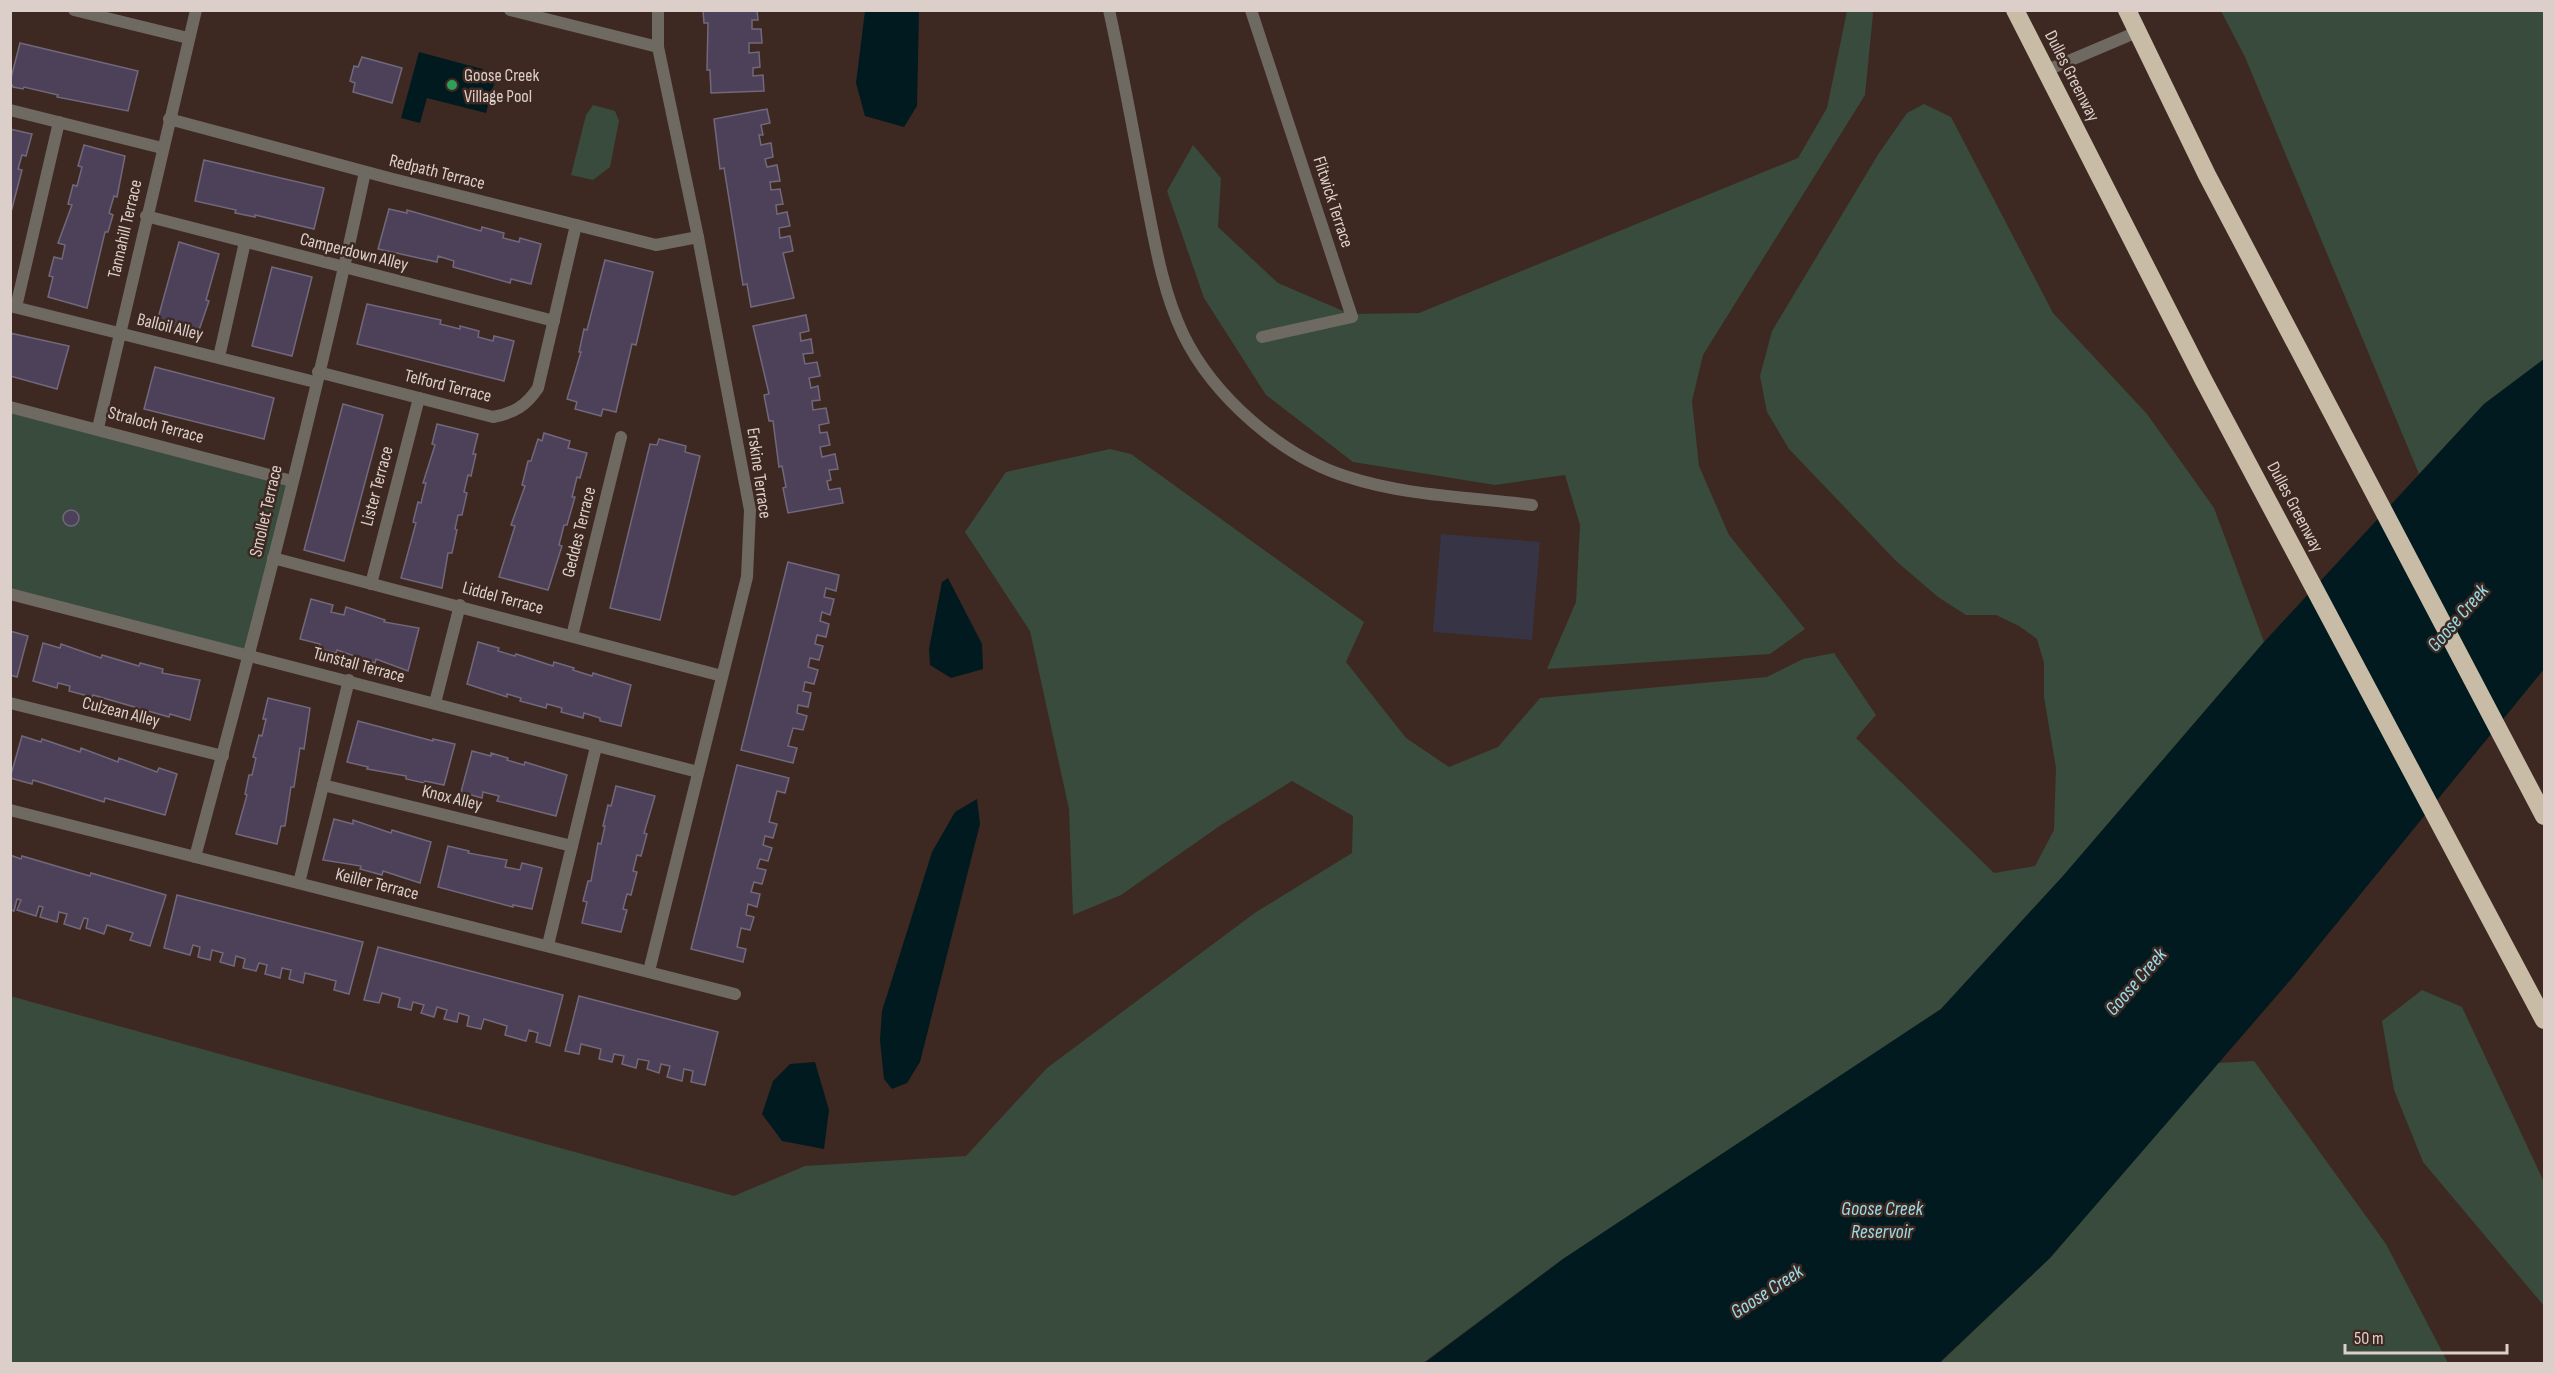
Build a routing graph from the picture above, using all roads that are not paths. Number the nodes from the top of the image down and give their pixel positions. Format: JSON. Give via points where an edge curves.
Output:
{"nodes":[{"id":1,"x":74,"y":10,"type":"edge"},
{"id":2,"x":196,"y":10,"type":"edge"},
{"id":3,"x":658,"y":10,"type":"edge"},
{"id":4,"x":1109,"y":10,"type":"edge"},
{"id":5,"x":1251,"y":10,"type":"edge"},
{"id":6,"x":2015,"y":10,"type":"edge"},
{"id":7,"x":2127,"y":10,"type":"edge"},
{"id":8,"x":514,"y":11,"type":"edge"},
{"id":9,"x":2137,"y":32,"type":"junction"},
{"id":10,"x":188,"y":38,"type":"junction"},
{"id":11,"x":658,"y":47,"type":"junction"},
{"id":12,"x":2045,"y":71,"type":"junction"},
{"id":13,"x":10,"y":110,"type":"edge"},
{"id":14,"x":169,"y":118,"type":"junction"},
{"id":15,"x":59,"y":122,"type":"junction"},
{"id":16,"x":162,"y":148,"type":"junction"},
{"id":17,"x":365,"y":172,"type":"junction"},
{"id":18,"x":146,"y":216,"type":"junction"},
{"id":19,"x":576,"y":225,"type":"junction"},
{"id":20,"x":698,"y":237,"type":"junction"},
{"id":21,"x":245,"y":242,"type":"junction"},
{"id":22,"x":344,"y":268,"type":"junction"},
{"id":23,"x":13,"y":306,"type":"edge"},
{"id":24,"x":554,"y":321,"type":"junction"},
{"id":25,"x":120,"y":333,"type":"junction"},
{"id":26,"x":1262,"y":337,"type":"dead end"},
{"id":27,"x":219,"y":357,"type":"junction"},
{"id":28,"x":316,"y":377,"type":"junction"},
{"id":29,"x":419,"y":398,"type":"junction"},
{"id":30,"x":10,"y":407,"type":"edge"},
{"id":31,"x":98,"y":428,"type":"junction"},
{"id":32,"x":621,"y":437,"type":"dead end"},
{"id":33,"x":292,"y":481,"type":"junction"},
{"id":34,"x":1532,"y":505,"type":"dead end"},
{"id":35,"x":273,"y":558,"type":"junction"},
{"id":36,"x":370,"y":584,"type":"junction"},
{"id":37,"x":10,"y":594,"type":"edge"},
{"id":38,"x":460,"y":605,"type":"junction"},
{"id":39,"x":572,"y":636,"type":"junction"},
{"id":40,"x":249,"y":656,"type":"junction"},
{"id":41,"x":722,"y":676,"type":"junction"},
{"id":42,"x":349,"y":680,"type":"junction"},
{"id":43,"x":10,"y":703,"type":"edge"},
{"id":44,"x":435,"y":704,"type":"junction"},
{"id":45,"x":596,"y":747,"type":"junction"},
{"id":46,"x":223,"y":756,"type":"junction"},
{"id":47,"x":698,"y":772,"type":"junction"},
{"id":48,"x":323,"y":785,"type":"junction"},
{"id":49,"x":10,"y":810,"type":"edge"},
{"id":50,"x":2544,"y":816,"type":"edge"},
{"id":51,"x":572,"y":846,"type":"junction"},
{"id":52,"x":195,"y":857,"type":"junction"},
{"id":53,"x":299,"y":883,"type":"junction"},
{"id":54,"x":548,"y":945,"type":"junction"},
{"id":55,"x":649,"y":971,"type":"junction"},
{"id":56,"x":735,"y":994,"type":"dead end"},
{"id":57,"x":2544,"y":1020,"type":"edge"}],
"edges":[{"from":1,"to":10,"type":"street"},
{"from":2,"to":10,"type":"street","name":"Tannahill Terrace"},
{"from":3,"to":11,"type":"street","name":"Erskine Terrace"},
{"from":4,"to":34,"type":"street","via":[[1159,266],[1183,334],[1207,374],[1240,410],[1286,448],[1347,477],[1402,489]]},
{"from":5,"to":26,"type":"street","name":"Flitwick Terrace","via":[[1352,317]]},
{"from":6,"to":12,"type":"highway","name":"Dulles Greenway"},
{"from":7,"to":9,"type":"highway"},
{"from":8,"to":11,"type":"street"},
{"from":9,"to":12,"type":"street"},
{"from":9,"to":50,"type":"highway","via":[[2207,175]]},
{"from":10,"to":14,"type":"street","name":"Tannahill Terrace"},
{"from":11,"to":20,"type":"street","name":"Erskine Terrace"},
{"from":12,"to":57,"type":"highway","name":"Dulles Greenway","via":[[2204,381]]},
{"from":13,"to":15,"type":"street"},
{"from":14,"to":16,"type":"street","name":"Tannahill Terrace"},
{"from":14,"to":17,"type":"street","name":"Redpath Terrace"},
{"from":15,"to":16,"type":"street"},
{"from":15,"to":23,"type":"street","name":"Balloil Alley"},
{"from":16,"to":18,"type":"street","name":"Tannahill Terrace"},
{"from":17,"to":19,"type":"street","name":"Redpath Terrace"},
{"from":17,"to":22,"type":"street","name":"Smollet Terrace"},
{"from":18,"to":21,"type":"street","name":"Camperdown Alley"},
{"from":18,"to":25,"type":"street","name":"Tannahill Terrace"},
{"from":19,"to":20,"type":"street","name":"Redpath Terrace","via":[[656,245]]},
{"from":19,"to":24,"type":"street","name":"Telford Terrace"},
{"from":20,"to":41,"type":"street","name":"Erskine Terrace","via":[[750,510],[747,577]]},
{"from":21,"to":22,"type":"street","name":"Camperdown Alley"},
{"from":21,"to":27,"type":"street"},
{"from":22,"to":24,"type":"street","name":"Camperdown Alley"},
{"from":22,"to":28,"type":"street","name":"Smollet Terrace"},
{"from":23,"to":25,"type":"street","name":"Balloil Alley"},
{"from":24,"to":29,"type":"street","name":"Telford Terrace","via":[[538,388],[529,401],[512,413],[493,417]]},
{"from":25,"to":27,"type":"street","name":"Balloil Alley"},
{"from":25,"to":31,"type":"street","name":"Tannahill Terrace"},
{"from":27,"to":28,"type":"street","name":"Balloil Alley"},
{"from":28,"to":29,"type":"street","name":"Telford Terrace"},
{"from":28,"to":33,"type":"street","name":"Smollet Terrace"},
{"from":29,"to":36,"type":"street","name":"Lister Terrace"},
{"from":30,"to":31,"type":"street","name":"Straloch Terrace"},
{"from":31,"to":33,"type":"street","name":"Straloch Terrace"},
{"from":32,"to":39,"type":"street","name":"Geddes Terrace"},
{"from":33,"to":35,"type":"street","name":"Smollet Terrace"},
{"from":35,"to":36,"type":"street","name":"Liddel Terrace"},
{"from":35,"to":40,"type":"street","name":"Smollet Terrace"},
{"from":36,"to":38,"type":"street","name":"Liddel Terrace"},
{"from":37,"to":40,"type":"street","name":"Tunstall Terrace"},
{"from":38,"to":39,"type":"street","name":"Liddel Terrace"},
{"from":38,"to":44,"type":"street"},
{"from":39,"to":41,"type":"street","name":"Liddel Terrace"},
{"from":40,"to":42,"type":"street","name":"Tunstall Terrace"},
{"from":40,"to":46,"type":"street","name":"Smollet Terrace"},
{"from":41,"to":47,"type":"street","name":"Erskine Terrace"},
{"from":42,"to":44,"type":"street","name":"Tunstall Terrace"},
{"from":42,"to":48,"type":"street"},
{"from":43,"to":46,"type":"street","name":"Culzean Alley"},
{"from":44,"to":45,"type":"street","name":"Tunstall Terrace"},
{"from":45,"to":47,"type":"street","name":"Tunstall Terrace"},
{"from":45,"to":51,"type":"street"},
{"from":46,"to":52,"type":"street","name":"Smollet Terrace"},
{"from":47,"to":55,"type":"street","name":"Erskine Terrace"},
{"from":48,"to":51,"type":"street","name":"Knox Alley"},
{"from":48,"to":53,"type":"street"},
{"from":49,"to":52,"type":"street","name":"Keiller Terrace"},
{"from":51,"to":54,"type":"street"},
{"from":52,"to":53,"type":"street","name":"Keiller Terrace"},
{"from":53,"to":54,"type":"street","name":"Keiller Terrace"},
{"from":54,"to":55,"type":"street","name":"Keiller Terrace"},
{"from":55,"to":56,"type":"street","name":"Keiller Terrace"}]}
